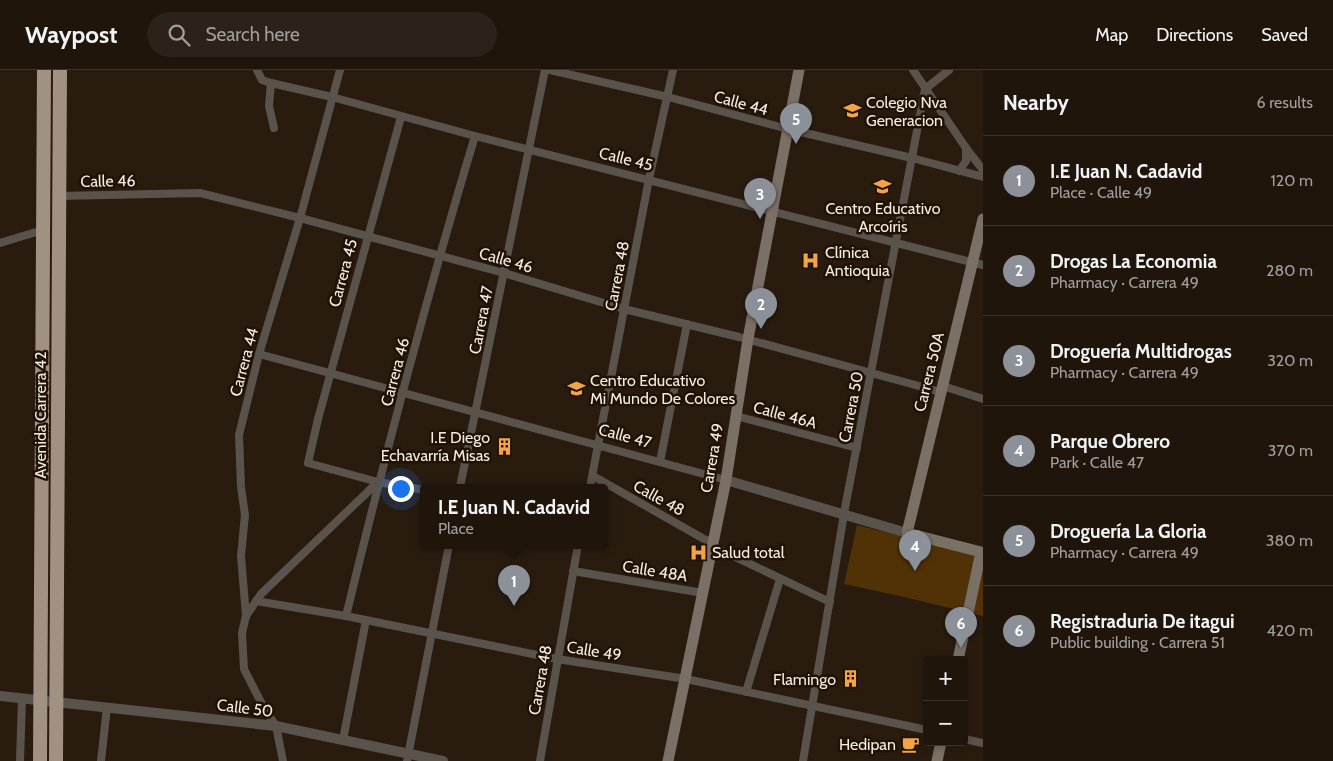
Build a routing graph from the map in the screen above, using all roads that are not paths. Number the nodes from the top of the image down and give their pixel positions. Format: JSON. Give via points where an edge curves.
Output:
{"nodes":[{"id":1,"x":44,"y":70,"type":"edge"},
{"id":2,"x":60,"y":70,"type":"edge"},
{"id":3,"x":257,"y":70,"type":"edge"},
{"id":4,"x":340,"y":70,"type":"edge"},
{"id":5,"x":545,"y":70,"type":"edge"},
{"id":6,"x":550,"y":70,"type":"edge"},
{"id":7,"x":673,"y":70,"type":"edge"},
{"id":8,"x":799,"y":70,"type":"edge"},
{"id":9,"x":912,"y":70,"type":"edge"},
{"id":10,"x":949,"y":70,"type":"edge"},
{"id":11,"x":271,"y":83,"type":"junction"},
{"id":12,"x":924,"y":89,"type":"junction"},
{"id":13,"x":332,"y":97,"type":"junction"},
{"id":14,"x":668,"y":97,"type":"junction"},
{"id":15,"x":60,"y":101,"type":"junction"},
{"id":16,"x":401,"y":117,"type":"junction"},
{"id":17,"x":274,"y":128,"type":"dead end"},
{"id":18,"x":788,"y":129,"type":"junction"},
{"id":19,"x":475,"y":136,"type":"junction"},
{"id":20,"x":966,"y":148,"type":"junction"},
{"id":21,"x":529,"y":150,"type":"junction"},
{"id":22,"x":912,"y":158,"type":"junction"},
{"id":23,"x":43,"y":162,"type":"junction"},
{"id":24,"x":983,"y":170,"type":"edge"},
{"id":25,"x":960,"y":171,"type":"junction"},
{"id":26,"x":983,"y":178,"type":"edge"},
{"id":27,"x":649,"y":179,"type":"junction"},
{"id":28,"x":59,"y":196,"type":"junction"},
{"id":29,"x":773,"y":211,"type":"junction"},
{"id":30,"x":300,"y":218,"type":"junction"},
{"id":31,"x":983,"y":219,"type":"edge"},
{"id":32,"x":43,"y":230,"type":"junction"},
{"id":33,"x":367,"y":237,"type":"junction"},
{"id":34,"x":0,"y":243,"type":"edge"},
{"id":35,"x":896,"y":244,"type":"junction"},
{"id":36,"x":440,"y":256,"type":"junction"},
{"id":37,"x":978,"y":264,"type":"edge"},
{"id":38,"x":504,"y":273,"type":"junction"},
{"id":39,"x":624,"y":309,"type":"junction"},
{"id":40,"x":687,"y":324,"type":"junction"},
{"id":41,"x":748,"y":339,"type":"junction"},
{"id":42,"x":259,"y":354,"type":"junction"},
{"id":43,"x":331,"y":373,"type":"junction"},
{"id":44,"x":871,"y":374,"type":"junction"},
{"id":45,"x":942,"y":389,"type":"junction"},
{"id":46,"x":404,"y":392,"type":"junction"},
{"id":47,"x":983,"y":399,"type":"edge"},
{"id":48,"x":476,"y":412,"type":"junction"},
{"id":49,"x":736,"y":416,"type":"junction"},
{"id":50,"x":598,"y":446,"type":"junction"},
{"id":51,"x":857,"y":448,"type":"junction"},
{"id":52,"x":660,"y":462,"type":"junction"},
{"id":53,"x":593,"y":476,"type":"junction"},
{"id":54,"x":726,"y":480,"type":"junction"},
{"id":55,"x":378,"y":482,"type":"junction"},
{"id":56,"x":461,"y":484,"type":"edge"},
{"id":57,"x":591,"y":484,"type":"edge"},
{"id":58,"x":607,"y":484,"type":"edge"},
{"id":59,"x":608,"y":484,"type":"edge"},
{"id":60,"x":420,"y":489,"type":"edge"},
{"id":61,"x":844,"y":516,"type":"junction"},
{"id":62,"x":907,"y":533,"type":"junction"},
{"id":63,"x":712,"y":544,"type":"junction"},
{"id":64,"x":448,"y":549,"type":"edge"},
{"id":65,"x":577,"y":549,"type":"edge"},
{"id":66,"x":982,"y":552,"type":"edge"},
{"id":67,"x":572,"y":572,"type":"junction"},
{"id":68,"x":780,"y":578,"type":"junction"},
{"id":69,"x":702,"y":593,"type":"junction"},
{"id":70,"x":256,"y":601,"type":"junction"},
{"id":71,"x":830,"y":602,"type":"junction"},
{"id":72,"x":246,"y":616,"type":"junction"},
{"id":73,"x":346,"y":616,"type":"junction"},
{"id":74,"x":366,"y":620,"type":"junction"},
{"id":75,"x":432,"y":634,"type":"junction"},
{"id":76,"x":959,"y":656,"type":"edge"},
{"id":77,"x":557,"y":659,"type":"junction"},
{"id":78,"x":686,"y":679,"type":"junction"},
{"id":79,"x":746,"y":692,"type":"junction"},
{"id":80,"x":0,"y":696,"type":"edge"},
{"id":81,"x":22,"y":698,"type":"junction"},
{"id":82,"x":41,"y":699,"type":"junction"},
{"id":83,"x":56,"y":701,"type":"junction"},
{"id":84,"x":107,"y":706,"type":"junction"},
{"id":85,"x":813,"y":706,"type":"junction"},
{"id":86,"x":276,"y":726,"type":"junction"},
{"id":87,"x":923,"y":729,"type":"edge"},
{"id":88,"x":342,"y":740,"type":"junction"},
{"id":89,"x":968,"y":740,"type":"edge"},
{"id":90,"x":983,"y":743,"type":"edge"},
{"id":91,"x":940,"y":746,"type":"edge"},
{"id":92,"x":408,"y":757,"type":"edge"},
{"id":93,"x":20,"y":761,"type":"edge"},
{"id":94,"x":40,"y":761,"type":"edge"},
{"id":95,"x":56,"y":761,"type":"edge"},
{"id":96,"x":101,"y":761,"type":"edge"},
{"id":97,"x":283,"y":761,"type":"edge"},
{"id":98,"x":443,"y":761,"type":"edge"},
{"id":99,"x":540,"y":761,"type":"edge"},
{"id":100,"x":668,"y":761,"type":"edge"},
{"id":101,"x":803,"y":761,"type":"edge"},
{"id":102,"x":937,"y":761,"type":"edge"}],
"edges":[{"from":1,"to":23,"type":"highway","name":"Avenida Carrera 42"},
{"from":2,"to":15,"type":"highway","name":"Avenida Carrera 42"},
{"from":3,"to":11,"type":"street","name":"Calle 45","via":[[262,80]]},
{"from":4,"to":13,"type":"street","name":"Carrera 44"},
{"from":5,"to":21,"type":"street","name":"Carrera 47"},
{"from":6,"to":14,"type":"street","name":"Calle 44"},
{"from":7,"to":14,"type":"street","name":"Carrera 48"},
{"from":8,"to":18,"type":"main road","name":"Carrera 49"},
{"from":9,"to":12,"type":"street"},
{"from":10,"to":12,"type":"street"},
{"from":11,"to":13,"type":"street","name":"Calle 45"},
{"from":11,"to":17,"type":"street","via":[[269,106]]},
{"from":12,"to":20,"type":"street"},
{"from":12,"to":22,"type":"street","name":"Carrera 50"},
{"from":13,"to":16,"type":"street","name":"Calle 45"},
{"from":13,"to":30,"type":"street","name":"Carrera 44"},
{"from":14,"to":18,"type":"street","name":"Calle 44"},
{"from":14,"to":27,"type":"street","name":"Carrera 48"},
{"from":15,"to":23,"type":"highway"},
{"from":15,"to":28,"type":"highway","name":"Avenida Carrera 42"},
{"from":16,"to":19,"type":"street","name":"Calle 45"},
{"from":16,"to":33,"type":"street","name":"Carrera 45"},
{"from":18,"to":22,"type":"street","name":"Calle 44"},
{"from":18,"to":29,"type":"main road","name":"Carrera 49"},
{"from":19,"to":21,"type":"street","name":"Calle 45"},
{"from":19,"to":36,"type":"street","name":"Carrera 46"},
{"from":20,"to":24,"type":"street"},
{"from":20,"to":25,"type":"street","via":[[966,160]]},
{"from":21,"to":27,"type":"street","name":"Calle 45"},
{"from":21,"to":38,"type":"street","name":"Carrera 47"},
{"from":22,"to":25,"type":"street","name":"Calle 44"},
{"from":22,"to":35,"type":"street","name":"Carrera 50"},
{"from":23,"to":32,"type":"highway","name":"Avenida Carrera 42"},
{"from":25,"to":26,"type":"street","name":"Calle 44"},
{"from":27,"to":29,"type":"street","name":"Calle 45"},
{"from":27,"to":39,"type":"street","name":"Carrera 48"},
{"from":28,"to":30,"type":"street","name":"Calle 46","via":[[200,192]]},
{"from":28,"to":83,"type":"highway","name":"Avenida Carrera 42"},
{"from":29,"to":35,"type":"street","name":"Calle 45"},
{"from":29,"to":41,"type":"main road","name":"Carrera 49"},
{"from":30,"to":33,"type":"street","name":"Calle 46"},
{"from":30,"to":42,"type":"street","name":"Carrera 44"},
{"from":31,"to":37,"type":"main road","name":"Carrera 50A"},
{"from":32,"to":34,"type":"street"},
{"from":32,"to":82,"type":"highway","name":"Avenida Carrera 42"},
{"from":33,"to":36,"type":"street","name":"Calle 46"},
{"from":33,"to":43,"type":"street","name":"Carrera 45"},
{"from":35,"to":37,"type":"street","name":"Calle 45"},
{"from":35,"to":44,"type":"street","name":"Carrera 50"},
{"from":36,"to":38,"type":"street","name":"Calle 46"},
{"from":36,"to":46,"type":"street","name":"Carrera 46"},
{"from":37,"to":45,"type":"main road","name":"Carrera 50A"},
{"from":38,"to":39,"type":"street","name":"Calle 46"},
{"from":38,"to":48,"type":"street","name":"Carrera 47"},
{"from":39,"to":40,"type":"street","name":"Calle 46"},
{"from":39,"to":50,"type":"street","name":"Carrera 48"},
{"from":40,"to":41,"type":"street","name":"Calle 46"},
{"from":40,"to":52,"type":"street"},
{"from":41,"to":44,"type":"street","name":"Calle 46"},
{"from":41,"to":49,"type":"main road","name":"Carrera 49"},
{"from":42,"to":43,"type":"street","name":"Calle 47"},
{"from":42,"to":72,"type":"street","name":"Carrera 44","via":[[239,436],[245,515],[241,556]]},
{"from":43,"to":46,"type":"street","name":"Calle 47"},
{"from":43,"to":55,"type":"street","name":"Carrera 45","via":[[308,463]]},
{"from":44,"to":45,"type":"street","name":"Calle 46"},
{"from":44,"to":51,"type":"street","name":"Carrera 50"},
{"from":45,"to":47,"type":"street","name":"Calle 46"},
{"from":45,"to":62,"type":"main road","name":"Carrera 50A"},
{"from":46,"to":48,"type":"street","name":"Calle 47"},
{"from":46,"to":55,"type":"street","name":"Carrera 46"},
{"from":48,"to":50,"type":"street","name":"Calle 47"},
{"from":48,"to":56,"type":"street","name":"Carrera 47"},
{"from":49,"to":51,"type":"street","name":"Calle 46A"},
{"from":49,"to":54,"type":"main road","name":"Carrera 49"},
{"from":50,"to":52,"type":"street","name":"Calle 47"},
{"from":50,"to":53,"type":"street","name":"Carrera 48"},
{"from":51,"to":61,"type":"street","name":"Carrera 50"},
{"from":52,"to":54,"type":"street","name":"Calle 47"},
{"from":53,"to":57,"type":"street","name":"Carrera 48"},
{"from":53,"to":58,"type":"street","name":"Calle 48"},
{"from":54,"to":61,"type":"street","name":"Calle 47"},
{"from":54,"to":63,"type":"main road","name":"Carrera 49"},
{"from":55,"to":60,"type":"street"},
{"from":55,"to":70,"type":"street"},
{"from":55,"to":73,"type":"street","name":"Carrera 46"},
{"from":59,"to":63,"type":"street","name":"Calle 48"},
{"from":61,"to":62,"type":"street","name":"Calle 47"},
{"from":61,"to":71,"type":"street","name":"Carrera 50"},
{"from":62,"to":66,"type":"main road","name":"Calle 47"},
{"from":63,"to":68,"type":"street","name":"Calle 48"},
{"from":63,"to":69,"type":"main road","name":"Carrera 49"},
{"from":64,"to":75,"type":"street"},
{"from":65,"to":67,"type":"street","name":"Carrera 48"},
{"from":66,"to":76,"type":"main road"},
{"from":67,"to":69,"type":"street","name":"Calle 48A"},
{"from":67,"to":77,"type":"street","name":"Carrera 48"},
{"from":68,"to":71,"type":"street","name":"Calle 48"},
{"from":68,"to":79,"type":"street"},
{"from":69,"to":78,"type":"main road","name":"Carrera 49"},
{"from":70,"to":72,"type":"street"},
{"from":70,"to":73,"type":"street","name":"Calle 49"},
{"from":71,"to":85,"type":"street","name":"Carrera 50"},
{"from":72,"to":86,"type":"street","name":"Carrera 44","via":[[242,633],[244,669]]},
{"from":73,"to":74,"type":"street","name":"Calle 49"},
{"from":74,"to":75,"type":"street","name":"Calle 49"},
{"from":74,"to":88,"type":"street"},
{"from":75,"to":77,"type":"street","name":"Calle 49"},
{"from":75,"to":92,"type":"street"},
{"from":77,"to":78,"type":"street","name":"Calle 49"},
{"from":77,"to":99,"type":"street","name":"Carrera 48"},
{"from":78,"to":79,"type":"street","name":"Calle 49"},
{"from":78,"to":100,"type":"main road","name":"Carrera 49"},
{"from":79,"to":85,"type":"street","name":"Calle 49"},
{"from":80,"to":81,"type":"street","name":"Calle 50"},
{"from":81,"to":82,"type":"street","name":"Calle 50"},
{"from":81,"to":93,"type":"street"},
{"from":82,"to":83,"type":"street","name":"Calle 50"},
{"from":82,"to":94,"type":"highway","name":"Avenida Carrera 42"},
{"from":83,"to":84,"type":"street","name":"Calle 50"},
{"from":83,"to":95,"type":"highway","name":"Avenida Carrera 42"},
{"from":84,"to":86,"type":"street","name":"Calle 50"},
{"from":84,"to":96,"type":"street"},
{"from":85,"to":87,"type":"street","name":"Calle 49"},
{"from":85,"to":101,"type":"street","name":"Carrera 50"},
{"from":86,"to":88,"type":"street","name":"Calle 50"},
{"from":86,"to":97,"type":"street"},
{"from":88,"to":92,"type":"street","name":"Calle 50"},
{"from":89,"to":90,"type":"street"},
{"from":91,"to":102,"type":"main road"},
{"from":92,"to":98,"type":"street","name":"Calle 50"}]}
